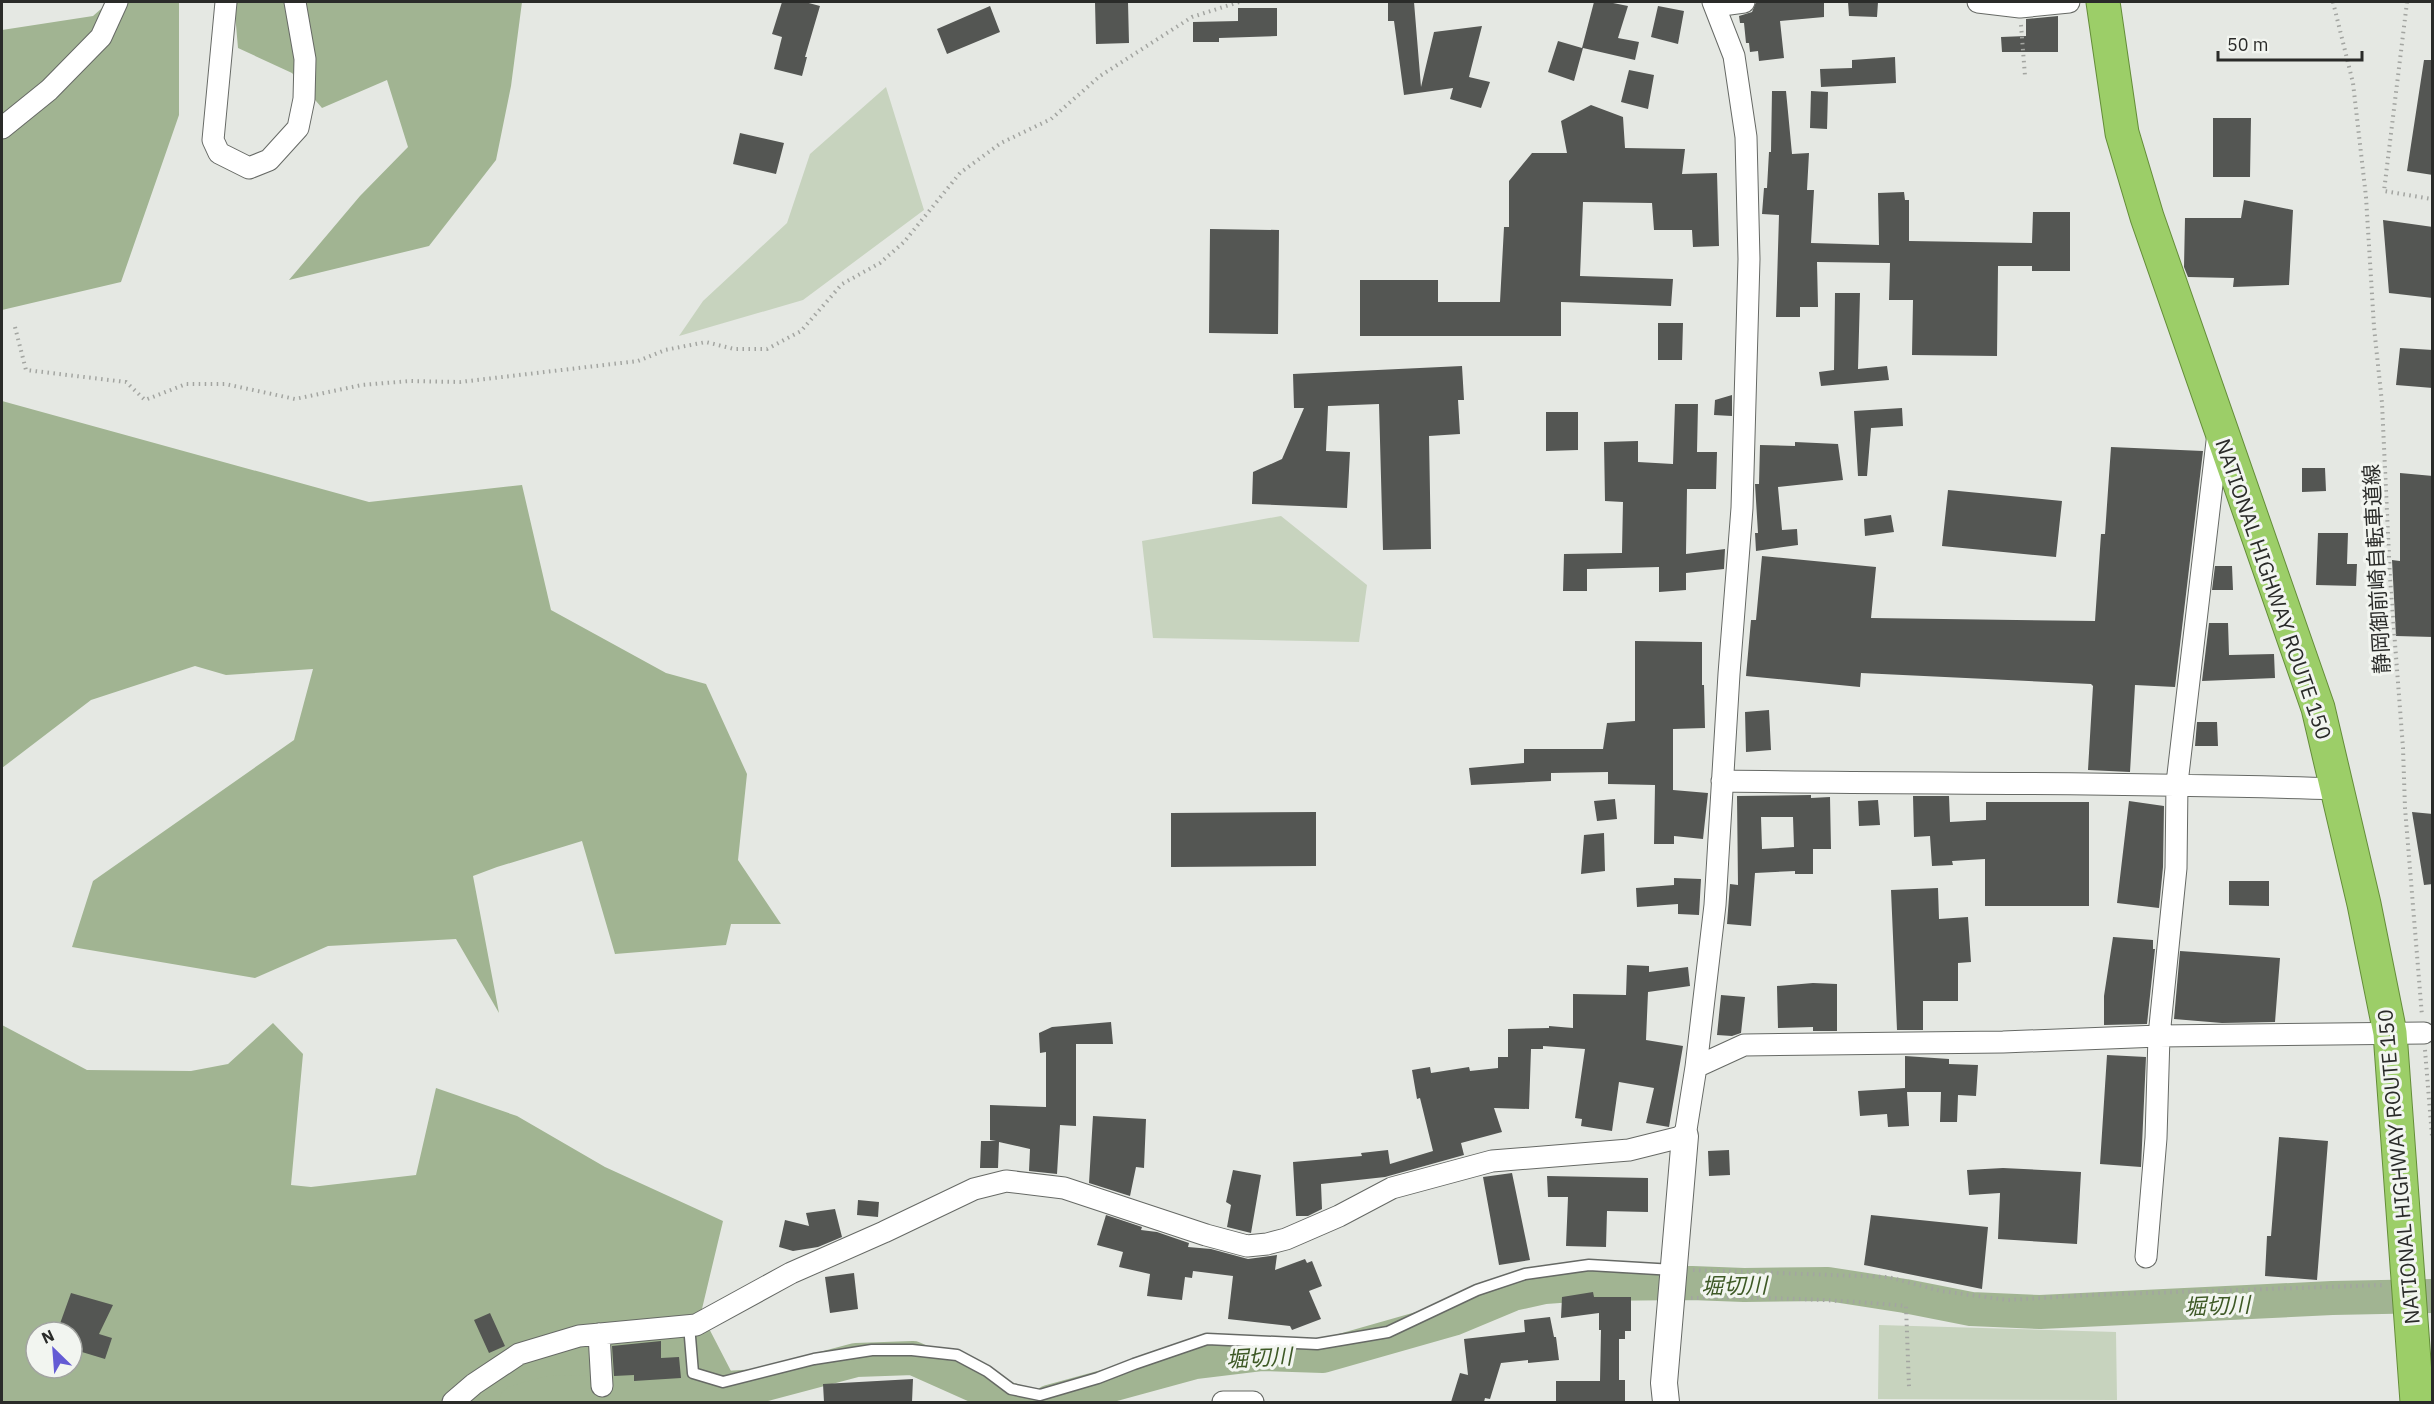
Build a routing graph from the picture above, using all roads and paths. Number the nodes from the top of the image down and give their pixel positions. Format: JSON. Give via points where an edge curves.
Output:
{"nodes":[{"id":1,"x":117,"y":2,"type":"edge"},
{"id":2,"x":226,"y":2,"type":"edge"},
{"id":3,"x":295,"y":2,"type":"edge"},
{"id":4,"x":1239,"y":2,"type":"edge"},
{"id":5,"x":1744,"y":2,"type":"edge"},
{"id":6,"x":1978,"y":2,"type":"edge"},
{"id":7,"x":2069,"y":2,"type":"edge"},
{"id":8,"x":2103,"y":2,"type":"edge"},
{"id":9,"x":2333,"y":2,"type":"edge"},
{"id":10,"x":2407,"y":2,"type":"edge"},
{"id":11,"x":1714,"y":4,"type":"edge"},
{"id":12,"x":2020,"y":7,"type":"junction"},
{"id":13,"x":2025,"y":76,"type":"dead end"},
{"id":14,"x":2,"y":128,"type":"edge"},
{"id":15,"x":2433,"y":199,"type":"edge"},
{"id":16,"x":15,"y":327,"type":"dead end"},
{"id":17,"x":2218,"y":427,"type":"junction"},
{"id":18,"x":1722,"y":781,"type":"junction"},
{"id":19,"x":2177,"y":783,"type":"junction"},
{"id":20,"x":2337,"y":789,"type":"junction"},
{"id":21,"x":2390,"y":1033,"type":"junction"},
{"id":22,"x":2424,"y":1033,"type":"junction"},
{"id":23,"x":2159,"y":1036,"type":"junction"},
{"id":24,"x":1696,"y":1067,"type":"junction"},
{"id":25,"x":1685,"y":1136,"type":"junction"},
{"id":26,"x":2433,"y":1136,"type":"edge"},
{"id":27,"x":2146,"y":1257,"type":"dead end"},
{"id":28,"x":1675,"y":1270,"type":"junction"},
{"id":29,"x":1672,"y":1298,"type":"junction"},
{"id":30,"x":2410,"y":1300,"type":"junction"},
{"id":31,"x":689,"y":1325,"type":"junction"},
{"id":32,"x":599,"y":1334,"type":"junction"},
{"id":33,"x":602,"y":1386,"type":"dead end"},
{"id":34,"x":1909,"y":1387,"type":"dead end"},
{"id":35,"x":453,"y":1402,"type":"edge"},
{"id":36,"x":1223,"y":1402,"type":"edge"},
{"id":37,"x":1253,"y":1402,"type":"edge"},
{"id":38,"x":1666,"y":1402,"type":"edge"},
{"id":39,"x":2417,"y":1402,"type":"edge"}],
"edges":[{"from":1,"to":14,"type":"street","via":[[101,36],[49,90]]},
{"from":2,"to":3,"type":"street","via":[[213,140],[219,153],[249,168],[269,160],[298,128],[304,99],[305,59]]},
{"from":4,"to":16,"type":"path","via":[[1192,17],[1100,76],[1052,119],[1001,143],[960,173],[904,242],[880,262],[842,284],[801,331],[766,349],[734,349],[706,342],[665,350],[638,361],[460,382],[362,385],[295,399],[225,384],[186,384],[145,400],[126,381],[26,370]]},
{"from":5,"to":11,"type":"street"},
{"from":6,"to":12,"type":"street"},
{"from":7,"to":12,"type":"street"},
{"from":8,"to":17,"type":"highway","name":"NATIONAL HIGHWAY ROUTE 150","via":[[2122,133]]},
{"from":9,"to":22,"type":"path","name":"静岡御前崎自転車道線","via":[[2353,83],[2366,197],[2406,819]]},
{"from":10,"to":15,"type":"path","via":[[2384,191]]},
{"from":11,"to":18,"type":"street","via":[[1734,56],[1746,136],[1749,206],[1742,508]]},
{"from":12,"to":13,"type":"path"},
{"from":17,"to":19,"type":"street"},
{"from":17,"to":20,"type":"highway","name":"NATIONAL HIGHWAY ROUTE 150","via":[[2318,708]]},
{"from":18,"to":19,"type":"street"},
{"from":18,"to":24,"type":"street","via":[[1715,905]]},
{"from":19,"to":20,"type":"street"},
{"from":19,"to":23,"type":"street","via":[[2176,868]]},
{"from":20,"to":21,"type":"highway","name":"NATIONAL HIGHWAY ROUTE 150"},
{"from":21,"to":22,"type":"street"},
{"from":21,"to":23,"type":"street"},
{"from":21,"to":30,"type":"highway","name":"NATIONAL HIGHWAY ROUTE 150"},
{"from":22,"to":26,"type":"path","name":"静岡御前崎自転車道線"},
{"from":23,"to":24,"type":"street","via":[[1744,1045]]},
{"from":23,"to":27,"type":"street"},
{"from":24,"to":25,"type":"street"},
{"from":25,"to":28,"type":"street"},
{"from":25,"to":31,"type":"street","via":[[1629,1150],[1492,1161],[1392,1188],[1286,1239],[1247,1246],[1064,1188],[1005,1180],[974,1189],[791,1273]]},
{"from":28,"to":29,"type":"street"},
{"from":28,"to":30,"type":"path","via":[[1888,1277],[1941,1291],[2008,1300],[2090,1295]]},
{"from":28,"to":31,"type":"lane","via":[[1589,1265],[1526,1274],[1478,1290],[1388,1332],[1317,1344],[1207,1339],[1040,1395],[1011,1389],[957,1355],[912,1350],[872,1350],[814,1359],[723,1382],[693,1373]]},
{"from":29,"to":34,"type":"path","via":[[1833,1299],[1906,1306]]},
{"from":29,"to":38,"type":"street","via":[[1664,1383]]},
{"from":30,"to":39,"type":"highway","name":"NATIONAL HIGHWAY ROUTE 150"},
{"from":31,"to":32,"type":"street"},
{"from":32,"to":33,"type":"street"},
{"from":32,"to":35,"type":"street","via":[[519,1354]]},
{"from":36,"to":37,"type":"street"}]}
